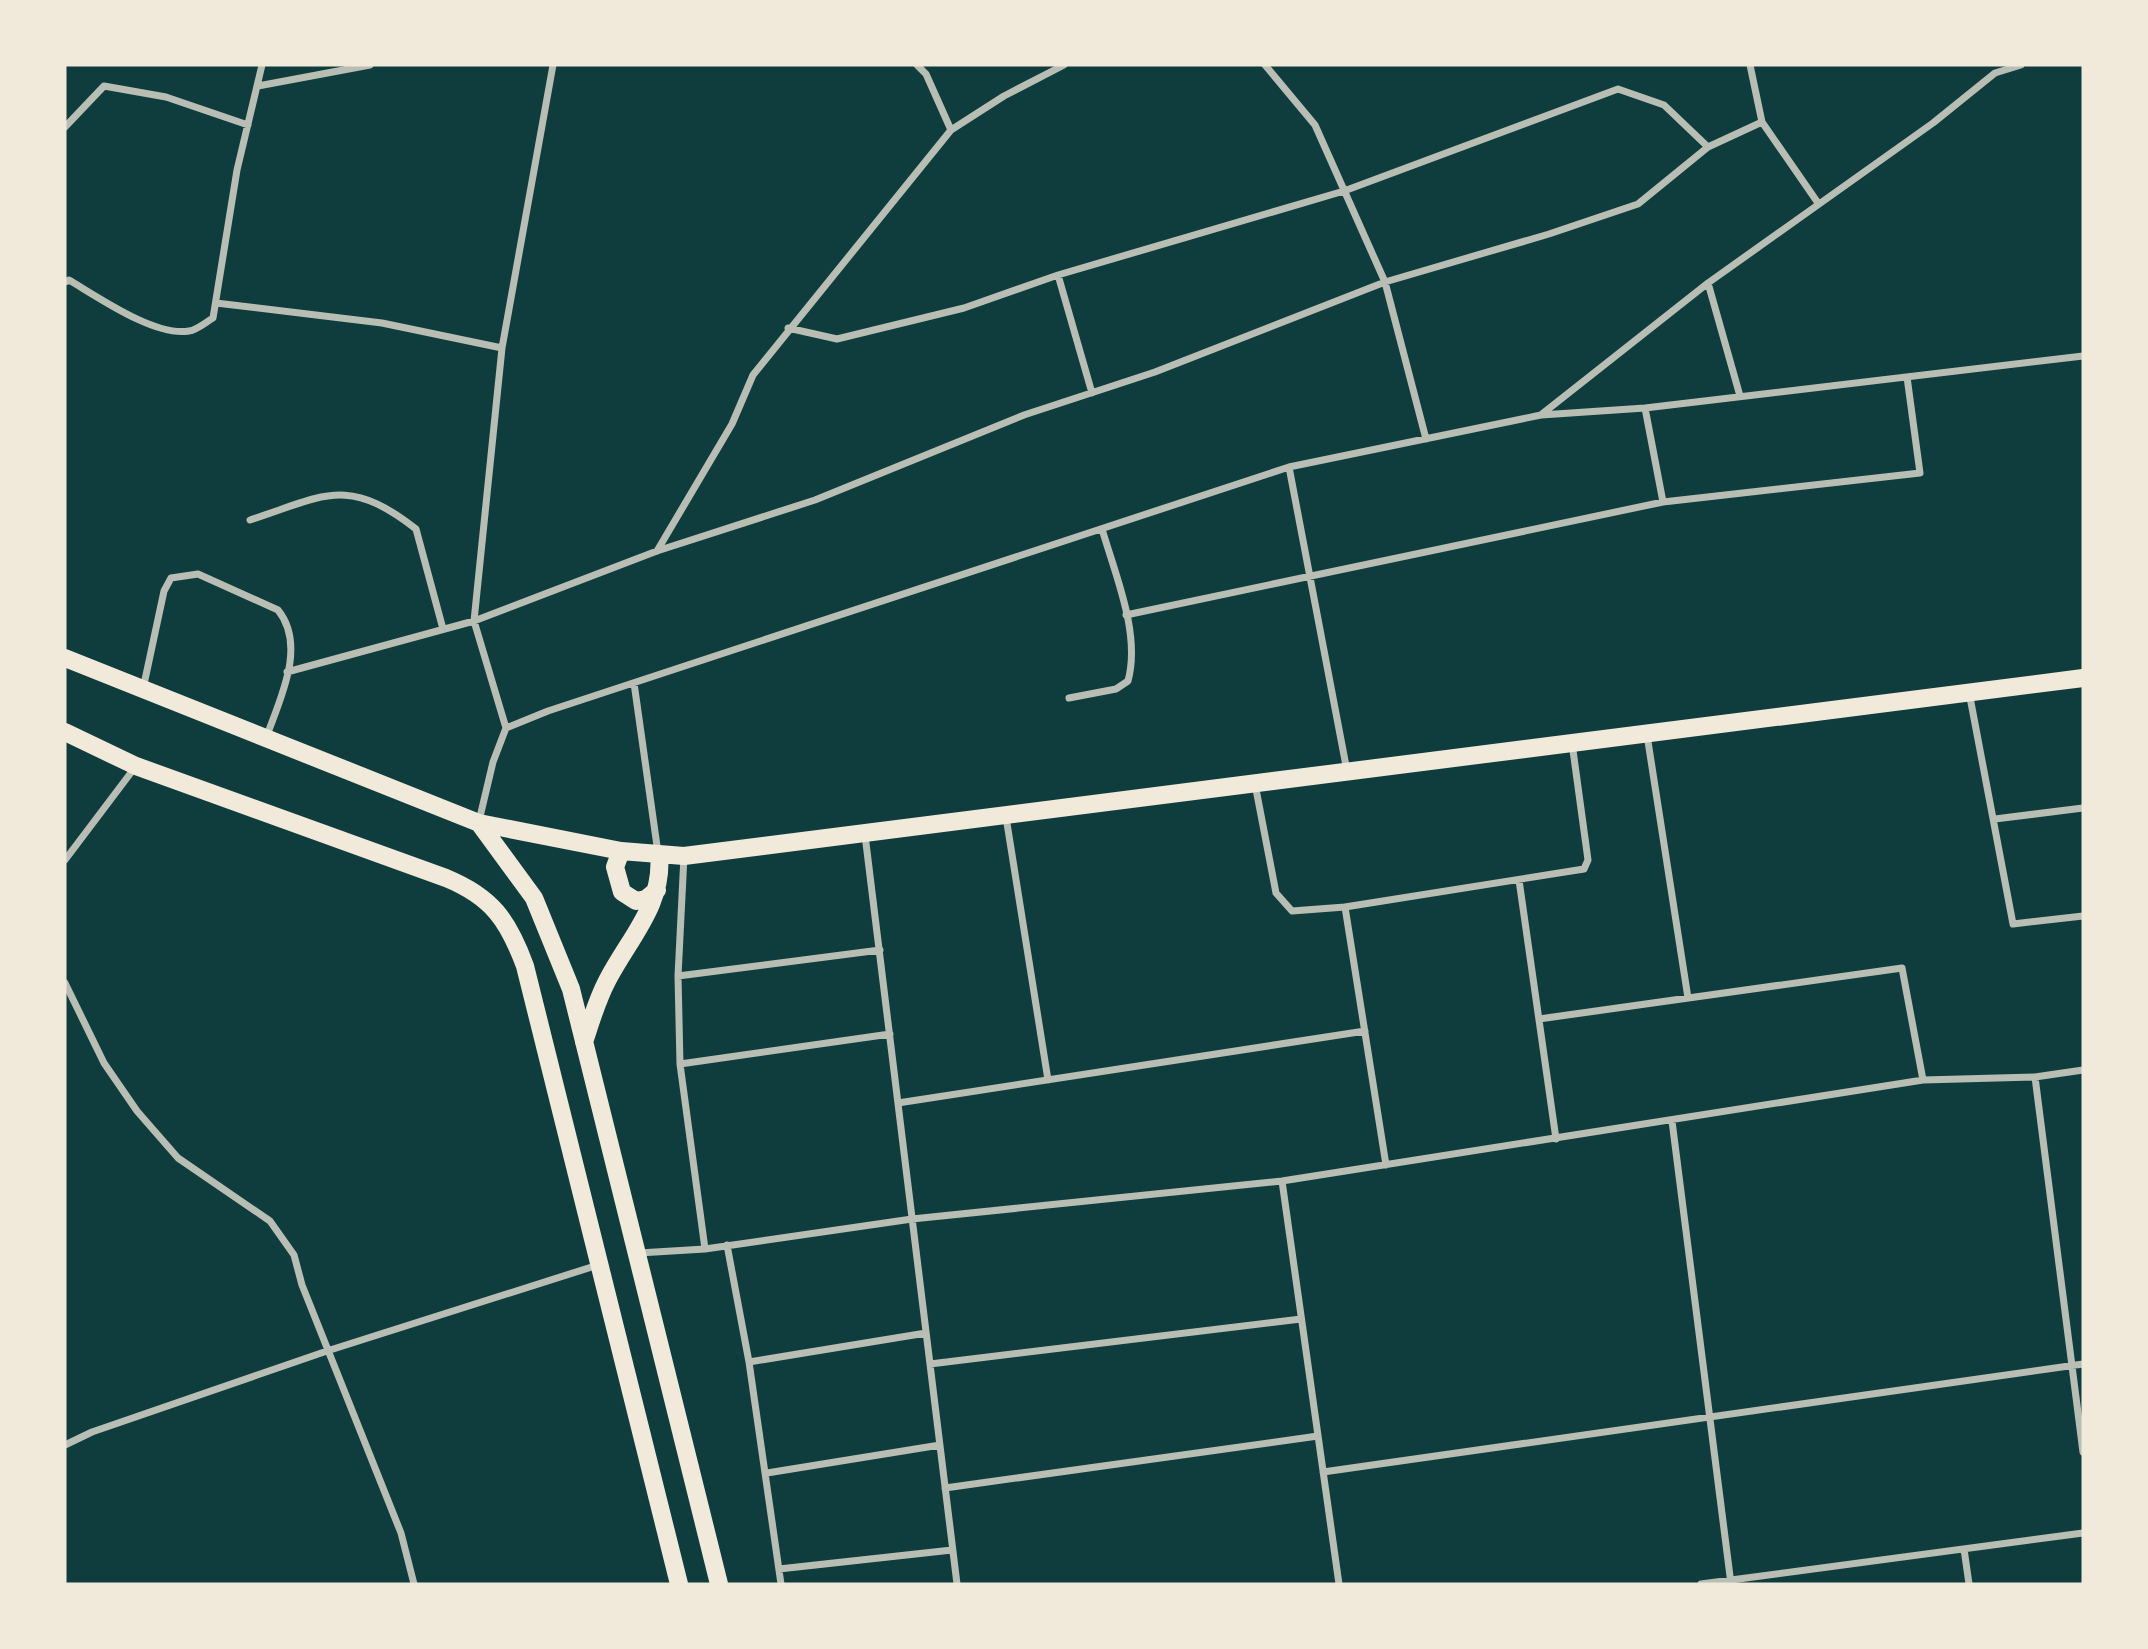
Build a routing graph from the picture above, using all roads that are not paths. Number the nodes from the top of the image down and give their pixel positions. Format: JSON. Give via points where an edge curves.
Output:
{"nodes":[{"id":1,"x":262,"y":65,"type":"edge"},
{"id":2,"x":370,"y":65,"type":"edge"},
{"id":3,"x":553,"y":65,"type":"edge"},
{"id":4,"x":917,"y":65,"type":"edge"},
{"id":5,"x":1064,"y":65,"type":"edge"},
{"id":6,"x":1265,"y":65,"type":"edge"},
{"id":7,"x":1750,"y":65,"type":"edge"},
{"id":8,"x":2021,"y":65,"type":"edge"},
{"id":9,"x":258,"y":86,"type":"junction"},
{"id":10,"x":1762,"y":122,"type":"junction"},
{"id":11,"x":248,"y":125,"type":"junction"},
{"id":12,"x":65,"y":127,"type":"edge"},
{"id":13,"x":951,"y":130,"type":"junction"},
{"id":14,"x":1709,"y":147,"type":"junction"},
{"id":15,"x":1344,"y":191,"type":"junction"},
{"id":16,"x":1818,"y":203,"type":"junction"},
{"id":17,"x":1058,"y":275,"type":"junction"},
{"id":18,"x":65,"y":282,"type":"edge"},
{"id":19,"x":1385,"y":282,"type":"junction"},
{"id":20,"x":1708,"y":283,"type":"junction"},
{"id":21,"x":216,"y":303,"type":"junction"},
{"id":22,"x":788,"y":328,"type":"junction"},
{"id":23,"x":502,"y":348,"type":"junction"},
{"id":24,"x":2083,"y":356,"type":"edge"},
{"id":25,"x":1907,"y":377,"type":"junction"},
{"id":26,"x":1092,"y":393,"type":"junction"},
{"id":27,"x":1740,"y":396,"type":"junction"},
{"id":28,"x":1645,"y":408,"type":"junction"},
{"id":29,"x":1541,"y":415,"type":"junction"},
{"id":30,"x":1426,"y":439,"type":"junction"},
{"id":31,"x":1289,"y":467,"type":"junction"},
{"id":32,"x":1662,"y":502,"type":"junction"},
{"id":33,"x":250,"y":520,"type":"dead end"},
{"id":34,"x":1102,"y":528,"type":"junction"},
{"id":35,"x":657,"y":551,"type":"junction"},
{"id":36,"x":1310,"y":577,"type":"junction"},
{"id":37,"x":1126,"y":615,"type":"junction"},
{"id":38,"x":474,"y":621,"type":"junction"},
{"id":39,"x":443,"y":629,"type":"junction"},
{"id":40,"x":65,"y":658,"type":"edge"},
{"id":41,"x":287,"y":672,"type":"junction"},
{"id":42,"x":2083,"y":678,"type":"edge"},
{"id":43,"x":634,"y":683,"type":"junction"},
{"id":44,"x":143,"y":690,"type":"junction"},
{"id":45,"x":1969,"y":691,"type":"junction"},
{"id":46,"x":1069,"y":698,"type":"dead end"},
{"id":47,"x":506,"y":728,"type":"junction"},
{"id":48,"x":65,"y":732,"type":"edge"},
{"id":49,"x":1647,"y":733,"type":"junction"},
{"id":50,"x":265,"y":740,"type":"junction"},
{"id":51,"x":1572,"y":742,"type":"junction"},
{"id":52,"x":136,"y":766,"type":"junction"},
{"id":53,"x":1347,"y":771,"type":"junction"},
{"id":54,"x":1255,"y":783,"type":"junction"},
{"id":55,"x":2083,"y":808,"type":"edge"},
{"id":56,"x":1006,"y":816,"type":"junction"},
{"id":57,"x":1995,"y":818,"type":"junction"},
{"id":58,"x":479,"y":823,"type":"junction"},
{"id":59,"x":865,"y":834,"type":"junction"},
{"id":60,"x":621,"y":851,"type":"junction"},
{"id":61,"x":659,"y":854,"type":"junction"},
{"id":62,"x":684,"y":856,"type":"junction"},
{"id":63,"x":65,"y":860,"type":"edge"},
{"id":64,"x":1519,"y":880,"type":"junction"},
{"id":65,"x":657,"y":890,"type":"junction"},
{"id":66,"x":1345,"y":906,"type":"junction"},
{"id":67,"x":2083,"y":916,"type":"edge"},
{"id":68,"x":880,"y":950,"type":"junction"},
{"id":69,"x":678,"y":976,"type":"junction"},
{"id":70,"x":65,"y":983,"type":"edge"},
{"id":71,"x":1688,"y":998,"type":"junction"},
{"id":72,"x":1539,"y":1018,"type":"junction"},
{"id":73,"x":1365,"y":1031,"type":"junction"},
{"id":74,"x":890,"y":1034,"type":"junction"},
{"id":75,"x":584,"y":1042,"type":"junction"},
{"id":76,"x":680,"y":1064,"type":"junction"},
{"id":77,"x":2083,"y":1070,"type":"edge"},
{"id":78,"x":2035,"y":1077,"type":"junction"},
{"id":79,"x":1048,"y":1080,"type":"junction"},
{"id":80,"x":1923,"y":1080,"type":"junction"},
{"id":81,"x":898,"y":1103,"type":"junction"},
{"id":82,"x":1672,"y":1121,"type":"junction"},
{"id":83,"x":1556,"y":1139,"type":"junction"},
{"id":84,"x":1386,"y":1165,"type":"junction"},
{"id":85,"x":1282,"y":1181,"type":"junction"},
{"id":86,"x":912,"y":1219,"type":"junction"},
{"id":87,"x":727,"y":1245,"type":"junction"},
{"id":88,"x":705,"y":1249,"type":"junction"},
{"id":89,"x":635,"y":1254,"type":"junction"},
{"id":90,"x":599,"y":1265,"type":"junction"},
{"id":91,"x":1301,"y":1319,"type":"junction"},
{"id":92,"x":926,"y":1333,"type":"junction"},
{"id":93,"x":327,"y":1351,"type":"junction"},
{"id":94,"x":749,"y":1362,"type":"junction"},
{"id":95,"x":930,"y":1364,"type":"junction"},
{"id":96,"x":2083,"y":1364,"type":"edge"},
{"id":97,"x":2072,"y":1365,"type":"junction"},
{"id":98,"x":1710,"y":1417,"type":"junction"},
{"id":99,"x":1318,"y":1436,"type":"junction"},
{"id":100,"x":65,"y":1445,"type":"edge"},
{"id":101,"x":940,"y":1445,"type":"junction"},
{"id":102,"x":2083,"y":1452,"type":"edge"},
{"id":103,"x":1323,"y":1472,"type":"junction"},
{"id":104,"x":767,"y":1473,"type":"junction"},
{"id":105,"x":945,"y":1488,"type":"junction"},
{"id":106,"x":2083,"y":1533,"type":"edge"},
{"id":107,"x":1964,"y":1549,"type":"junction"},
{"id":108,"x":952,"y":1550,"type":"junction"},
{"id":109,"x":779,"y":1569,"type":"junction"},
{"id":110,"x":1731,"y":1582,"type":"edge"},
{"id":111,"x":414,"y":1584,"type":"edge"},
{"id":112,"x":678,"y":1584,"type":"edge"},
{"id":113,"x":719,"y":1584,"type":"edge"},
{"id":114,"x":781,"y":1584,"type":"edge"},
{"id":115,"x":957,"y":1584,"type":"edge"},
{"id":116,"x":1339,"y":1584,"type":"edge"},
{"id":117,"x":1701,"y":1584,"type":"edge"},
{"id":118,"x":1969,"y":1584,"type":"edge"}],
"edges":[{"from":1,"to":9,"type":"street"},
{"from":2,"to":9,"type":"street"},
{"from":3,"to":23,"type":"street"},
{"from":4,"to":13,"type":"street","via":[[926,74]]},
{"from":5,"to":13,"type":"street"},
{"from":6,"to":15,"type":"street","via":[[1315,125]]},
{"from":7,"to":10,"type":"street"},
{"from":8,"to":16,"type":"street","via":[[1995,73],[1933,123]]},
{"from":9,"to":11,"type":"street"},
{"from":10,"to":14,"type":"street"},
{"from":10,"to":16,"type":"street"},
{"from":11,"to":12,"type":"street","via":[[166,97],[104,86]]},
{"from":11,"to":21,"type":"street"},
{"from":13,"to":22,"type":"street"},
{"from":14,"to":15,"type":"street","via":[[1664,106],[1618,89]]},
{"from":14,"to":19,"type":"street","via":[[1638,204]]},
{"from":15,"to":17,"type":"street"},
{"from":15,"to":19,"type":"street"},
{"from":16,"to":20,"type":"street"},
{"from":17,"to":22,"type":"street","via":[[964,308],[837,339]]},
{"from":17,"to":26,"type":"street"},
{"from":18,"to":21,"type":"street","via":[[69,280],[163,328],[189,331],[213,318]]},
{"from":19,"to":26,"type":"street"},
{"from":19,"to":30,"type":"street"},
{"from":20,"to":27,"type":"street"},
{"from":20,"to":29,"type":"street"},
{"from":21,"to":23,"type":"street","via":[[382,323]]},
{"from":22,"to":35,"type":"street","via":[[753,375],[732,424]]},
{"from":23,"to":38,"type":"street"},
{"from":24,"to":25,"type":"street"},
{"from":25,"to":27,"type":"street"},
{"from":25,"to":32,"type":"street","via":[[1920,473]]},
{"from":26,"to":35,"type":"street","via":[[1024,415],[815,500]]},
{"from":27,"to":28,"type":"street"},
{"from":28,"to":29,"type":"street"},
{"from":28,"to":32,"type":"street"},
{"from":29,"to":30,"type":"street"},
{"from":30,"to":31,"type":"street"},
{"from":31,"to":34,"type":"street"},
{"from":31,"to":36,"type":"street"},
{"from":32,"to":36,"type":"street"},
{"from":33,"to":39,"type":"street","via":[[335,493],[356,494],[402,518],[416,529]]},
{"from":34,"to":37,"type":"street"},
{"from":34,"to":43,"type":"street"},
{"from":35,"to":38,"type":"street"},
{"from":36,"to":37,"type":"street"},
{"from":36,"to":53,"type":"street"},
{"from":37,"to":46,"type":"street","via":[[1132,665],[1128,681],[1116,689]]},
{"from":38,"to":39,"type":"street"},
{"from":38,"to":47,"type":"street"},
{"from":39,"to":41,"type":"street"},
{"from":40,"to":44,"type":"main road"},
{"from":41,"to":44,"type":"street","via":[[292,638],[278,610],[198,574],[183,575],[171,578],[164,591]]},
{"from":41,"to":50,"type":"street"},
{"from":42,"to":45,"type":"main road"},
{"from":43,"to":47,"type":"street"},
{"from":43,"to":61,"type":"street"},
{"from":44,"to":50,"type":"main road"},
{"from":45,"to":49,"type":"main road"},
{"from":45,"to":57,"type":"street"},
{"from":47,"to":58,"type":"street"},
{"from":48,"to":52,"type":"main road"},
{"from":49,"to":51,"type":"main road"},
{"from":49,"to":71,"type":"street"},
{"from":50,"to":58,"type":"main road"},
{"from":51,"to":53,"type":"main road"},
{"from":51,"to":64,"type":"street","via":[[1588,860],[1584,869]]},
{"from":52,"to":63,"type":"street"},
{"from":52,"to":90,"type":"main road","via":[[446,878],[486,899],[509,929],[525,966]]},
{"from":53,"to":54,"type":"main road"},
{"from":54,"to":56,"type":"main road"},
{"from":54,"to":66,"type":"street","via":[[1281,902],[1292,911]]},
{"from":55,"to":57,"type":"street"},
{"from":56,"to":59,"type":"main road"},
{"from":56,"to":79,"type":"street"},
{"from":57,"to":67,"type":"street","via":[[2014,924]]},
{"from":58,"to":60,"type":"main road"},
{"from":58,"to":75,"type":"main road","via":[[534,898],[562,963]]},
{"from":59,"to":62,"type":"main road"},
{"from":59,"to":68,"type":"street"},
{"from":60,"to":61,"type":"main road"},
{"from":60,"to":65,"type":"main road","via":[[615,867],[622,892],[636,901]]},
{"from":61,"to":62,"type":"main road"},
{"from":61,"to":65,"type":"main road"},
{"from":62,"to":69,"type":"street"},
{"from":64,"to":66,"type":"street"},
{"from":64,"to":72,"type":"street"},
{"from":65,"to":75,"type":"main road","via":[[606,984]]},
{"from":66,"to":73,"type":"street"},
{"from":68,"to":69,"type":"street"},
{"from":68,"to":74,"type":"street"},
{"from":69,"to":76,"type":"street"},
{"from":70,"to":93,"type":"street","via":[[104,1063],[137,1111],[178,1158],[270,1221],[294,1255]]},
{"from":71,"to":72,"type":"street"},
{"from":71,"to":80,"type":"street","via":[[1902,968]]},
{"from":72,"to":83,"type":"street"},
{"from":73,"to":79,"type":"street"},
{"from":73,"to":84,"type":"street"},
{"from":74,"to":76,"type":"street"},
{"from":74,"to":81,"type":"street"},
{"from":75,"to":89,"type":"main road"},
{"from":76,"to":88,"type":"street"},
{"from":77,"to":78,"type":"street"},
{"from":78,"to":80,"type":"street"},
{"from":78,"to":97,"type":"street"},
{"from":79,"to":81,"type":"street"},
{"from":80,"to":82,"type":"street"},
{"from":81,"to":86,"type":"street"},
{"from":82,"to":83,"type":"street"},
{"from":82,"to":98,"type":"street"},
{"from":83,"to":84,"type":"street"},
{"from":84,"to":85,"type":"street"},
{"from":85,"to":86,"type":"street"},
{"from":85,"to":91,"type":"street"},
{"from":86,"to":87,"type":"street"},
{"from":86,"to":92,"type":"street"},
{"from":87,"to":88,"type":"street"},
{"from":87,"to":94,"type":"street"},
{"from":88,"to":89,"type":"street"},
{"from":89,"to":113,"type":"main road"},
{"from":90,"to":93,"type":"street"},
{"from":90,"to":112,"type":"main road"},
{"from":91,"to":95,"type":"street"},
{"from":91,"to":99,"type":"street"},
{"from":92,"to":94,"type":"street"},
{"from":92,"to":95,"type":"street"},
{"from":93,"to":100,"type":"street"},
{"from":93,"to":111,"type":"street","via":[[401,1533]]},
{"from":94,"to":104,"type":"street"},
{"from":95,"to":101,"type":"street"},
{"from":96,"to":97,"type":"street"},
{"from":97,"to":98,"type":"street"},
{"from":97,"to":102,"type":"street"},
{"from":98,"to":103,"type":"street"},
{"from":98,"to":110,"type":"street"},
{"from":99,"to":103,"type":"street"},
{"from":99,"to":105,"type":"street"},
{"from":101,"to":104,"type":"street"},
{"from":101,"to":105,"type":"street"},
{"from":103,"to":116,"type":"street"},
{"from":104,"to":109,"type":"street"},
{"from":105,"to":108,"type":"street"},
{"from":106,"to":107,"type":"street"},
{"from":107,"to":110,"type":"street"},
{"from":107,"to":118,"type":"street"},
{"from":108,"to":109,"type":"street"},
{"from":108,"to":115,"type":"street"},
{"from":109,"to":114,"type":"street"},
{"from":110,"to":117,"type":"street"}]}
